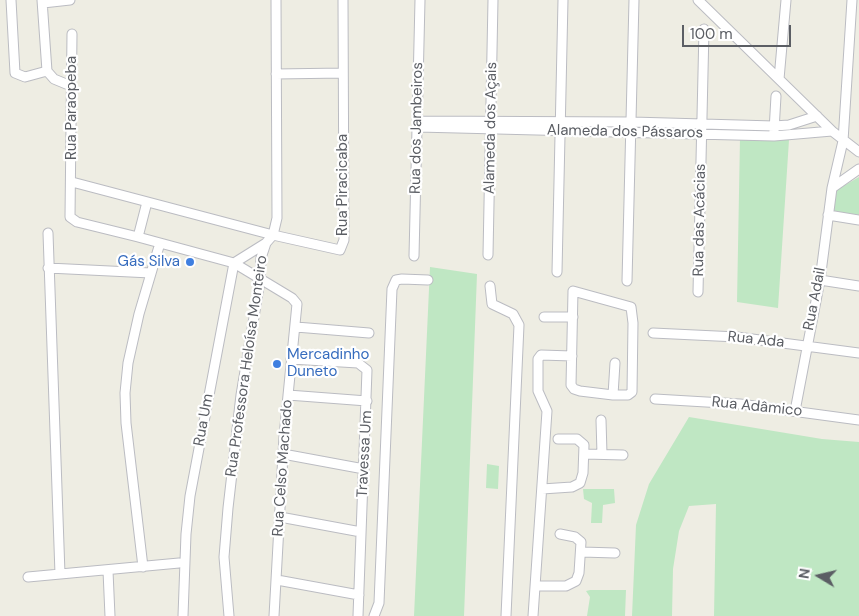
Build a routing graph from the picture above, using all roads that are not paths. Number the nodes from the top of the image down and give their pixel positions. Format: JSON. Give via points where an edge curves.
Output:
{"nodes":[{"id":1,"x":11,"y":0,"type":"edge"},
{"id":2,"x":70,"y":0,"type":"edge"},
{"id":3,"x":276,"y":0,"type":"edge"},
{"id":4,"x":343,"y":0,"type":"edge"},
{"id":5,"x":420,"y":0,"type":"edge"},
{"id":6,"x":493,"y":0,"type":"edge"},
{"id":7,"x":563,"y":0,"type":"edge"},
{"id":8,"x":634,"y":0,"type":"edge"},
{"id":9,"x":698,"y":0,"type":"edge"},
{"id":10,"x":786,"y":0,"type":"edge"},
{"id":11,"x":852,"y":0,"type":"edge"},
{"id":12,"x":42,"y":2,"type":"edge"},
{"id":13,"x":704,"y":29,"type":"dead end"},
{"id":14,"x":72,"y":34,"type":"dead end"},
{"id":15,"x":47,"y":71,"type":"junction"},
{"id":16,"x":343,"y":73,"type":"junction"},
{"id":17,"x":276,"y":74,"type":"junction"},
{"id":18,"x":779,"y":79,"type":"junction"},
{"id":19,"x":71,"y":86,"type":"junction"},
{"id":20,"x":776,"y":96,"type":"dead end"},
{"id":21,"x":817,"y":116,"type":"junction"},
{"id":22,"x":632,"y":122,"type":"junction"},
{"id":23,"x":702,"y":123,"type":"junction"},
{"id":24,"x":418,"y":124,"type":"junction"},
{"id":25,"x":491,"y":125,"type":"junction"},
{"id":26,"x":561,"y":126,"type":"junction"},
{"id":27,"x":774,"y":126,"type":"junction"},
{"id":28,"x":832,"y":131,"type":"junction"},
{"id":29,"x":631,"y":132,"type":"junction"},
{"id":30,"x":702,"y":134,"type":"junction"},
{"id":31,"x":774,"y":136,"type":"junction"},
{"id":32,"x":843,"y":141,"type":"junction"},
{"id":33,"x":859,"y":152,"type":"edge"},
{"id":34,"x":859,"y":169,"type":"edge"},
{"id":35,"x":72,"y":182,"type":"junction"},
{"id":36,"x":832,"y":188,"type":"junction"},
{"id":37,"x":147,"y":202,"type":"junction"},
{"id":38,"x":828,"y":215,"type":"junction"},
{"id":39,"x":859,"y":220,"type":"edge"},
{"id":40,"x":48,"y":233,"type":"dead end"},
{"id":41,"x":273,"y":236,"type":"junction"},
{"id":42,"x":140,"y":238,"type":"junction"},
{"id":43,"x":160,"y":243,"type":"junction"},
{"id":44,"x":266,"y":243,"type":"junction"},
{"id":45,"x":488,"y":255,"type":"dead end"},
{"id":46,"x":414,"y":256,"type":"dead end"},
{"id":47,"x":234,"y":263,"type":"junction"},
{"id":48,"x":48,"y":268,"type":"junction"},
{"id":49,"x":557,"y":272,"type":"dead end"},
{"id":50,"x":151,"y":273,"type":"junction"},
{"id":51,"x":428,"y":280,"type":"dead end"},
{"id":52,"x":820,"y":280,"type":"junction"},
{"id":53,"x":260,"y":281,"type":"junction"},
{"id":54,"x":627,"y":282,"type":"dead end"},
{"id":55,"x":490,"y":286,"type":"dead end"},
{"id":56,"x":859,"y":286,"type":"edge"},
{"id":57,"x":698,"y":292,"type":"dead end"},
{"id":58,"x":544,"y":317,"type":"dead end"},
{"id":59,"x":573,"y":317,"type":"junction"},
{"id":60,"x":296,"y":327,"type":"junction"},
{"id":61,"x":653,"y":333,"type":"dead end"},
{"id":62,"x":369,"y":334,"type":"dead end"},
{"id":63,"x":806,"y":346,"type":"junction"},
{"id":64,"x":859,"y":353,"type":"edge"},
{"id":65,"x":572,"y":356,"type":"junction"},
{"id":66,"x":292,"y":359,"type":"junction"},
{"id":67,"x":615,"y":363,"type":"dead end"},
{"id":68,"x":613,"y":394,"type":"junction"},
{"id":69,"x":288,"y":395,"type":"junction"},
{"id":70,"x":655,"y":399,"type":"dead end"},
{"id":71,"x":368,"y":401,"type":"junction"},
{"id":72,"x":795,"y":411,"type":"junction"},
{"id":73,"x":602,"y":420,"type":"dead end"},
{"id":74,"x":859,"y":420,"type":"edge"},
{"id":75,"x":558,"y":439,"type":"dead end"},
{"id":76,"x":283,"y":454,"type":"junction"},
{"id":77,"x":585,"y":454,"type":"junction"},
{"id":78,"x":602,"y":454,"type":"junction"},
{"id":79,"x":623,"y":455,"type":"dead end"},
{"id":80,"x":364,"y":469,"type":"junction"},
{"id":81,"x":542,"y":489,"type":"junction"},
{"id":82,"x":280,"y":517,"type":"junction"},
{"id":83,"x":361,"y":532,"type":"junction"},
{"id":84,"x":560,"y":534,"type":"dead end"},
{"id":85,"x":582,"y":552,"type":"junction"},
{"id":86,"x":615,"y":553,"type":"dead end"},
{"id":87,"x":179,"y":563,"type":"dead end"},
{"id":88,"x":143,"y":568,"type":"junction"},
{"id":89,"x":108,"y":571,"type":"junction"},
{"id":90,"x":60,"y":574,"type":"junction"},
{"id":91,"x":28,"y":577,"type":"dead end"},
{"id":92,"x":277,"y":580,"type":"junction"},
{"id":93,"x":536,"y":586,"type":"junction"},
{"id":94,"x":359,"y":595,"type":"junction"},
{"id":95,"x":110,"y":616,"type":"edge"},
{"id":96,"x":183,"y":616,"type":"edge"},
{"id":97,"x":229,"y":616,"type":"edge"},
{"id":98,"x":274,"y":616,"type":"edge"},
{"id":99,"x":358,"y":616,"type":"edge"},
{"id":100,"x":374,"y":616,"type":"edge"},
{"id":101,"x":506,"y":616,"type":"edge"},
{"id":102,"x":533,"y":616,"type":"edge"}],
"edges":[{"from":1,"to":15,"type":"street","via":[[15,73],[25,77]]},
{"from":2,"to":12,"type":"street"},
{"from":3,"to":17,"type":"street","name":"Rua Professora Heloísa Monteiro"},
{"from":4,"to":16,"type":"street","name":"Rua Piracicaba"},
{"from":5,"to":24,"type":"street","name":"Rua dos Jambeiros"},
{"from":6,"to":25,"type":"street","name":"Alameda dos Açais"},
{"from":7,"to":26,"type":"street"},
{"from":8,"to":22,"type":"street"},
{"from":9,"to":18,"type":"street"},
{"from":10,"to":18,"type":"street"},
{"from":11,"to":32,"type":"street","name":"Rua Adail"},
{"from":12,"to":15,"type":"street"},
{"from":13,"to":23,"type":"street","name":"Rua das Acácias"},
{"from":14,"to":19,"type":"street","name":"Rua Paraopeba"},
{"from":15,"to":19,"type":"street","via":[[54,79]]},
{"from":16,"to":17,"type":"street"},
{"from":16,"to":41,"type":"street","name":"Rua Piracicaba","via":[[343,247],[335,251]]},
{"from":17,"to":41,"type":"street","name":"Rua Professora Heloísa Monteiro","via":[[278,208]]},
{"from":18,"to":21,"type":"street"},
{"from":19,"to":35,"type":"street","name":"Rua Paraopeba"},
{"from":20,"to":27,"type":"street"},
{"from":21,"to":27,"type":"street","name":"Alameda dos Pássaros"},
{"from":21,"to":28,"type":"street"},
{"from":22,"to":23,"type":"street","name":"Alameda dos Pássaros"},
{"from":22,"to":26,"type":"street","name":"Alameda dos Pássaros"},
{"from":22,"to":29,"type":"street"},
{"from":23,"to":27,"type":"street","name":"Alameda dos Pássaros"},
{"from":23,"to":30,"type":"street","name":"Rua das Acácias"},
{"from":24,"to":25,"type":"street","name":"Alameda dos Pássaros"},
{"from":24,"to":46,"type":"street","name":"Rua dos Jambeiros"},
{"from":25,"to":26,"type":"street","name":"Alameda dos Pássaros"},
{"from":25,"to":45,"type":"street","name":"Alameda dos Açais"},
{"from":26,"to":29,"type":"street","name":"Alameda dos Pássaros"},
{"from":26,"to":49,"type":"street"},
{"from":27,"to":31,"type":"street"},
{"from":28,"to":31,"type":"street","name":"Alameda dos Pássaros"},
{"from":28,"to":32,"type":"street"},
{"from":29,"to":30,"type":"street","name":"Alameda dos Pássaros"},
{"from":29,"to":54,"type":"street"},
{"from":30,"to":31,"type":"street","name":"Alameda dos Pássaros"},
{"from":30,"to":57,"type":"street","name":"Rua das Acácias"},
{"from":32,"to":33,"type":"street"},
{"from":32,"to":36,"type":"street","name":"Rua Adail"},
{"from":34,"to":36,"type":"street"},
{"from":35,"to":37,"type":"street","name":"Rua Piracicaba"},
{"from":35,"to":42,"type":"street","name":"Rua Paraopeba","via":[[71,219]]},
{"from":36,"to":38,"type":"street","name":"Rua Adail"},
{"from":37,"to":41,"type":"street","name":"Rua Piracicaba"},
{"from":37,"to":42,"type":"street"},
{"from":38,"to":39,"type":"street"},
{"from":38,"to":52,"type":"street","name":"Rua Adail"},
{"from":40,"to":48,"type":"street"},
{"from":41,"to":44,"type":"street","name":"Rua Professora Heloísa Monteiro"},
{"from":42,"to":43,"type":"street"},
{"from":43,"to":47,"type":"street"},
{"from":43,"to":50,"type":"street"},
{"from":44,"to":47,"type":"street"},
{"from":44,"to":53,"type":"street","name":"Rua Professora Heloísa Monteiro","via":[[261,258]]},
{"from":47,"to":53,"type":"street"},
{"from":47,"to":96,"type":"street","name":"Rua Um","via":[[190,496]]},
{"from":48,"to":50,"type":"street"},
{"from":48,"to":90,"type":"street"},
{"from":50,"to":88,"type":"street","via":[[128,363],[124,393]]},
{"from":51,"to":100,"type":"street","via":[[402,279],[394,283],[392,289],[379,603]]},
{"from":52,"to":56,"type":"street"},
{"from":52,"to":63,"type":"street","name":"Rua Adail"},
{"from":53,"to":60,"type":"street","name":"Rua Celso Machado","via":[[295,301],[298,308]]},
{"from":53,"to":97,"type":"street","name":"Rua Professora Heloísa Monteiro","via":[[243,386],[226,532],[225,584]]},
{"from":55,"to":101,"type":"street","via":[[492,304],[513,314],[519,325]]},
{"from":58,"to":59,"type":"street"},
{"from":59,"to":65,"type":"street"},
{"from":59,"to":68,"type":"street","via":[[573,291],[631,307],[632,392],[624,396]]},
{"from":60,"to":62,"type":"street"},
{"from":60,"to":66,"type":"street","name":"Rua Celso Machado"},
{"from":61,"to":63,"type":"street","name":"Rua Ada","via":[[728,336]]},
{"from":63,"to":64,"type":"street","name":"Rua Ada"},
{"from":63,"to":72,"type":"street","name":"Rua Adail"},
{"from":65,"to":68,"type":"street","via":[[574,389]]},
{"from":65,"to":81,"type":"street","via":[[541,355],[538,359],[538,391],[547,411]]},
{"from":66,"to":69,"type":"street","name":"Rua Celso Machado"},
{"from":66,"to":71,"type":"street","name":"Travessa Um","via":[[362,364],[368,374]]},
{"from":67,"to":68,"type":"street"},
{"from":69,"to":71,"type":"street"},
{"from":69,"to":76,"type":"street","name":"Rua Celso Machado"},
{"from":70,"to":72,"type":"street","name":"Rua Adâmico"},
{"from":71,"to":80,"type":"street","name":"Travessa Um"},
{"from":72,"to":74,"type":"street","name":"Rua Adâmico"},
{"from":73,"to":78,"type":"street"},
{"from":75,"to":77,"type":"street","via":[[581,441]]},
{"from":76,"to":80,"type":"street"},
{"from":76,"to":82,"type":"street","name":"Rua Celso Machado"},
{"from":77,"to":78,"type":"street"},
{"from":77,"to":81,"type":"street","via":[[583,473],[576,487]]},
{"from":78,"to":79,"type":"street"},
{"from":80,"to":83,"type":"street","name":"Travessa Um"},
{"from":81,"to":93,"type":"street"},
{"from":82,"to":83,"type":"street"},
{"from":82,"to":92,"type":"street","name":"Rua Celso Machado"},
{"from":83,"to":94,"type":"street","name":"Travessa Um"},
{"from":84,"to":85,"type":"street","via":[[579,539]]},
{"from":85,"to":86,"type":"street"},
{"from":85,"to":93,"type":"street","via":[[576,580],[566,586]]},
{"from":87,"to":88,"type":"street"},
{"from":88,"to":89,"type":"street"},
{"from":89,"to":90,"type":"street"},
{"from":89,"to":95,"type":"street"},
{"from":90,"to":91,"type":"street"},
{"from":92,"to":94,"type":"street"},
{"from":92,"to":98,"type":"street","name":"Rua Celso Machado"},
{"from":93,"to":102,"type":"street"},
{"from":94,"to":99,"type":"street","name":"Travessa Um"}]}
